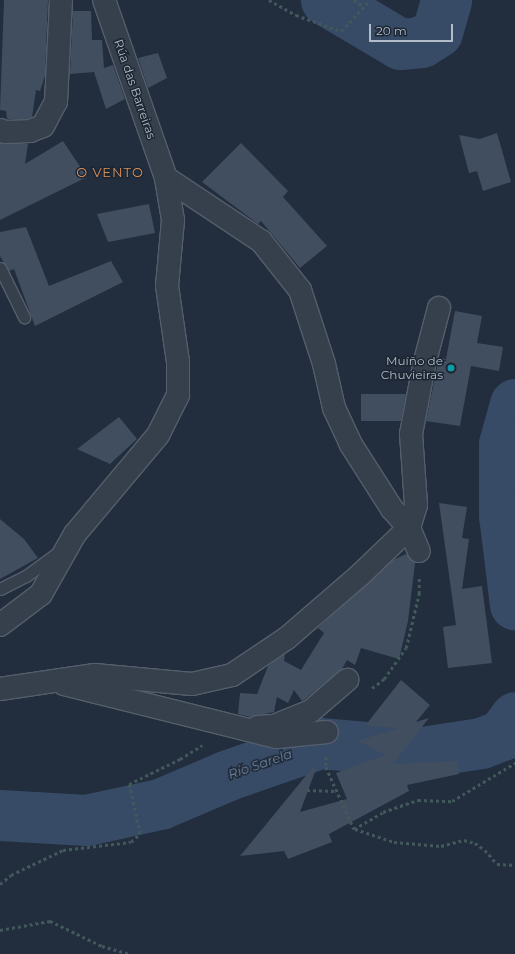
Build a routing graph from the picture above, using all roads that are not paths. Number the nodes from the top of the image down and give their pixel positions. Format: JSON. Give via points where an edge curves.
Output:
{"nodes":[{"id":1,"x":61,"y":0,"type":"edge"},
{"id":2,"x":104,"y":0,"type":"edge"},
{"id":3,"x":0,"y":130,"type":"edge"},
{"id":4,"x":166,"y":178,"type":"junction"},
{"id":5,"x":0,"y":268,"type":"edge"},
{"id":6,"x":439,"y":308,"type":"dead end"},
{"id":7,"x":24,"y":317,"type":"dead end"},
{"id":8,"x":409,"y":528,"type":"junction"},
{"id":9,"x":70,"y":543,"type":"junction"},
{"id":10,"x":419,"y":551,"type":"road end"},
{"id":11,"x":0,"y":589,"type":"edge"},
{"id":12,"x":0,"y":625,"type":"edge"},
{"id":13,"x":347,"y":680,"type":"road end"},
{"id":14,"x":54,"y":681,"type":"junction"},
{"id":15,"x":0,"y":689,"type":"edge"},
{"id":16,"x":243,"y":727,"type":"junction"},
{"id":17,"x":327,"y":732,"type":"dead end"}],
"edges":[{"from":1,"to":3,"type":"street","via":[[56,102],[43,126],[30,131]]},
{"from":2,"to":4,"type":"street","name":"Rúa das Barreiras"},
{"from":4,"to":8,"type":"street","via":[[261,242],[300,290],[324,364],[334,408],[350,443],[392,509]]},
{"from":4,"to":9,"type":"street","name":"Rúa das Barreiras","via":[[173,220],[167,286],[178,362],[178,395],[158,435]]},
{"from":5,"to":7,"type":"lane"},
{"from":6,"to":8,"type":"street","via":[[424,365],[411,434],[416,505]]},
{"from":8,"to":10,"type":"street"},
{"from":8,"to":14,"type":"street","via":[[360,575],[287,638],[232,675],[192,684],[95,675]]},
{"from":9,"to":11,"type":"lane","via":[[26,576]]},
{"from":9,"to":12,"type":"street","name":"Rúa das Barreiras","via":[[41,594]]},
{"from":13,"to":16,"type":"street","via":[[311,711],[274,726]]},
{"from":14,"to":15,"type":"street"},
{"from":14,"to":16,"type":"street"},
{"from":16,"to":17,"type":"street","via":[[277,737]]}]}
